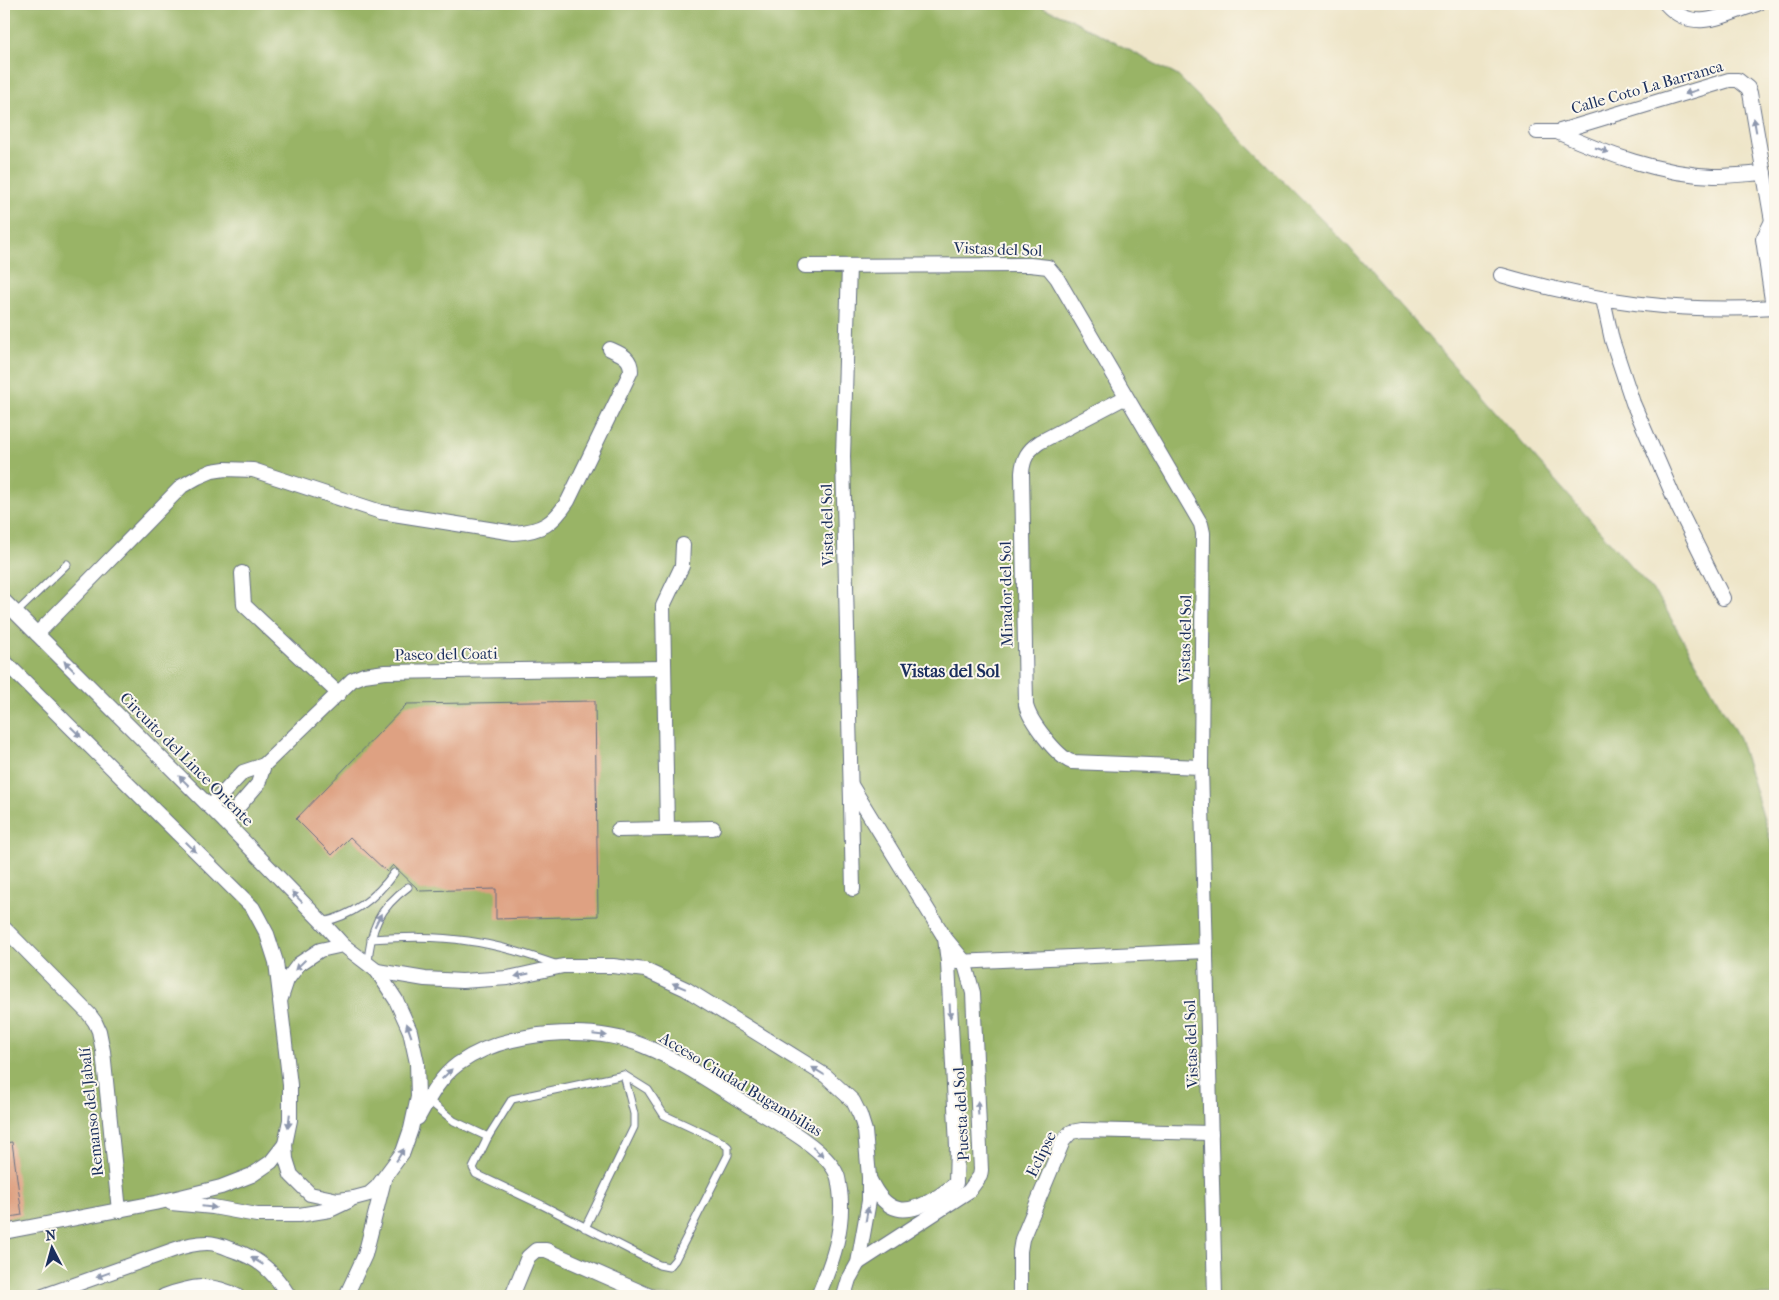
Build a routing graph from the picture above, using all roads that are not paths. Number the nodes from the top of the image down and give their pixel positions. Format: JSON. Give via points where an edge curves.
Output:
{"nodes":[{"id":1,"x":1666,"y":4,"type":"edge"},
{"id":2,"x":1757,"y":4,"type":"edge"},
{"id":3,"x":1538,"y":132,"type":"dead end"},
{"id":4,"x":1557,"y":132,"type":"junction"},
{"id":5,"x":1764,"y":173,"type":"junction"},
{"id":6,"x":1773,"y":226,"type":"edge"},
{"id":7,"x":805,"y":266,"type":"dead end"},
{"id":8,"x":849,"y":266,"type":"junction"},
{"id":9,"x":1501,"y":275,"type":"dead end"},
{"id":10,"x":1603,"y":299,"type":"junction"},
{"id":11,"x":1774,"y":307,"type":"edge"},
{"id":12,"x":610,"y":349,"type":"dead end"},
{"id":13,"x":1126,"y":397,"type":"junction"},
{"id":14,"x":683,"y":544,"type":"dead end"},
{"id":15,"x":67,"y":564,"type":"dead end"},
{"id":16,"x":242,"y":573,"type":"dead end"},
{"id":17,"x":1723,"y":598,"type":"dead end"},
{"id":18,"x":4,"y":601,"type":"edge"},
{"id":19,"x":16,"y":613,"type":"junction"},
{"id":20,"x":38,"y":634,"type":"junction"},
{"id":21,"x":4,"y":661,"type":"edge"},
{"id":22,"x":664,"y":668,"type":"junction"},
{"id":23,"x":339,"y":694,"type":"junction"},
{"id":24,"x":264,"y":765,"type":"junction"},
{"id":25,"x":1201,"y":767,"type":"junction"},
{"id":26,"x":851,"y":784,"type":"junction"},
{"id":27,"x":210,"y":807,"type":"junction"},
{"id":28,"x":225,"y":822,"type":"junction"},
{"id":29,"x":714,"y":828,"type":"dead end"},
{"id":30,"x":667,"y":829,"type":"junction"},
{"id":31,"x":618,"y":830,"type":"dead end"},
{"id":32,"x":394,"y":872,"type":"dead end"},
{"id":33,"x":408,"y":886,"type":"dead end"},
{"id":34,"x":853,"y":888,"type":"dead end"},
{"id":35,"x":322,"y":922,"type":"junction"},
{"id":36,"x":4,"y":928,"type":"edge"},
{"id":37,"x":945,"y":938,"type":"junction"},
{"id":38,"x":371,"y":939,"type":"junction"},
{"id":39,"x":343,"y":945,"type":"junction"},
{"id":40,"x":1206,"y":951,"type":"junction"},
{"id":41,"x":964,"y":961,"type":"junction"},
{"id":42,"x":948,"y":962,"type":"junction"},
{"id":43,"x":563,"y":966,"type":"junction"},
{"id":44,"x":372,"y":968,"type":"junction"},
{"id":45,"x":280,"y":1001,"type":"junction"},
{"id":46,"x":624,"y":1076,"type":"junction"},
{"id":47,"x":428,"y":1100,"type":"junction"},
{"id":48,"x":411,"y":1130,"type":"junction"},
{"id":49,"x":1211,"y":1133,"type":"junction"},
{"id":50,"x":488,"y":1137,"type":"junction"},
{"id":51,"x":285,"y":1144,"type":"junction"},
{"id":52,"x":980,"y":1145,"type":"junction"},
{"id":53,"x":957,"y":1146,"type":"junction"},
{"id":54,"x":869,"y":1177,"type":"junction"},
{"id":55,"x":384,"y":1179,"type":"junction"},
{"id":56,"x":956,"y":1183,"type":"junction"},
{"id":57,"x":969,"y":1191,"type":"junction"},
{"id":58,"x":354,"y":1198,"type":"junction"},
{"id":59,"x":160,"y":1202,"type":"junction"},
{"id":60,"x":119,"y":1211,"type":"junction"},
{"id":61,"x":585,"y":1228,"type":"junction"},
{"id":62,"x":4,"y":1232,"type":"edge"},
{"id":63,"x":858,"y":1262,"type":"junction"},
{"id":64,"x":43,"y":1296,"type":"edge"},
{"id":65,"x":164,"y":1296,"type":"edge"},
{"id":66,"x":238,"y":1296,"type":"edge"},
{"id":67,"x":289,"y":1296,"type":"edge"},
{"id":68,"x":346,"y":1296,"type":"edge"},
{"id":69,"x":512,"y":1296,"type":"edge"},
{"id":70,"x":650,"y":1296,"type":"edge"},
{"id":71,"x":818,"y":1296,"type":"edge"},
{"id":72,"x":844,"y":1296,"type":"edge"},
{"id":73,"x":1020,"y":1296,"type":"edge"},
{"id":74,"x":1215,"y":1296,"type":"edge"}],
"edges":[{"from":1,"to":2,"type":"street","via":[[1682,17],[1704,21]]},
{"from":3,"to":4,"type":"street","name":"Calle Coto La Barranca"},
{"from":4,"to":5,"type":"street","name":"Calle Coto La Barranca","one_way":true,"via":[[1664,170],[1716,176]]},
{"from":5,"to":4,"type":"street","name":"Calle Coto La Barranca","one_way":true,"via":[[1750,93],[1748,88],[1733,79]]},
{"from":5,"to":6,"type":"street","name":"Calle Coto La Barranca"},
{"from":6,"to":11,"type":"street","name":"Calle Coto La Barranca","via":[[1763,239]]},
{"from":7,"to":8,"type":"street","name":"Vistas del Sol"},
{"from":8,"to":13,"type":"street","name":"Vistas del Sol","via":[[1048,267]]},
{"from":8,"to":26,"type":"street","name":"Vista del Sol","via":[[843,456]]},
{"from":9,"to":10,"type":"street"},
{"from":10,"to":11,"type":"street","via":[[1698,309]]},
{"from":10,"to":17,"type":"street","via":[[1632,403]]},
{"from":12,"to":20,"type":"street","via":[[627,357],[631,371],[568,501],[552,522],[540,528],[514,533],[381,512],[254,470],[212,471],[182,486]]},
{"from":13,"to":25,"type":"street","name":"Vistas del Sol","via":[[1203,528]]},
{"from":13,"to":25,"type":"street","name":"Mirador del Sol","via":[[1040,442],[1025,455],[1022,473],[1026,705],[1060,756],[1072,762]]},
{"from":14,"to":22,"type":"street","via":[[682,566],[663,606]]},
{"from":15,"to":19,"type":"lane"},
{"from":16,"to":23,"type":"street","via":[[244,605]]},
{"from":18,"to":19,"type":"street","name":"Circuito del Lince Oriente"},
{"from":19,"to":20,"type":"street","name":"Circuito del Lince Oriente"},
{"from":27,"to":20,"type":"street","name":"Circuito del Lince Oriente","one_way":true},
{"from":21,"to":45,"type":"street","one_way":true,"via":[[253,908],[267,934],[276,962]]},
{"from":22,"to":23,"type":"street","name":"Paseo del Coati","via":[[385,672],[352,680]]},
{"from":22,"to":30,"type":"street"},
{"from":23,"to":24,"type":"street","name":"Paseo del Coati"},
{"from":24,"to":27,"type":"street","name":"Paseo del Coati","via":[[243,772]]},
{"from":24,"to":28,"type":"street","name":"Paseo del Coati","via":[[258,784]]},
{"from":25,"to":40,"type":"street","name":"Vistas del Sol"},
{"from":26,"to":34,"type":"street","name":"Vista del Sol"},
{"from":26,"to":37,"type":"street"},
{"from":27,"to":28,"type":"street","name":"Circuito del Lince Oriente"},
{"from":35,"to":28,"type":"street","name":"Circuito del Lince Oriente","one_way":true},
{"from":29,"to":30,"type":"street"},
{"from":30,"to":31,"type":"street"},
{"from":32,"to":35,"type":"lane","via":[[366,904]]},
{"from":38,"to":33,"type":"lane","one_way":true,"via":[[385,906]]},
{"from":35,"to":39,"type":"street","name":"Circuito del Lince Oriente"},
{"from":36,"to":60,"type":"street","name":"Remanso del Jabalí","via":[[95,1022],[103,1051]]},
{"from":37,"to":41,"type":"street"},
{"from":37,"to":42,"type":"street"},
{"from":38,"to":43,"type":"lane","via":[[420,937],[469,941],[518,951]]},
{"from":38,"to":44,"type":"lane"},
{"from":39,"to":44,"type":"street","name":"Circuito del Lince Oriente"},
{"from":39,"to":45,"type":"street","one_way":true,"via":[[320,950],[299,964],[287,980]]},
{"from":40,"to":41,"type":"street"},
{"from":40,"to":49,"type":"street","name":"Vistas del Sol"},
{"from":41,"to":42,"type":"street"},
{"from":52,"to":41,"type":"street","name":"Puesta del Sol","one_way":true,"via":[[973,993]]},
{"from":42,"to":53,"type":"street","name":"Puesta del Sol","one_way":true},
{"from":43,"to":44,"type":"street","one_way":true,"via":[[508,978],[462,981],[425,979]]},
{"from":54,"to":43,"type":"street","one_way":true,"via":[[860,1115],[853,1101],[826,1076],[686,989],[645,970]]},
{"from":48,"to":44,"type":"street","one_way":true,"via":[[418,1097],[417,1063],[410,1031],[396,1000]]},
{"from":45,"to":51,"type":"street","one_way":true,"via":[[290,1085],[290,1120]]},
{"from":46,"to":50,"type":"lane","via":[[512,1098]]},
{"from":46,"to":61,"type":"lane","via":[[634,1114],[634,1127]]},
{"from":46,"to":61,"type":"lane","via":[[648,1090],[664,1114],[726,1144],[728,1155],[669,1266],[659,1266]]},
{"from":47,"to":48,"type":"street","name":"Acceso Ciudad Bugambilias"},
{"from":47,"to":50,"type":"lane","via":[[454,1121]]},
{"from":47,"to":71,"type":"street","name":"Acceso Ciudad Bugambilias","one_way":true,"via":[[443,1078],[458,1064],[505,1042],[571,1032],[606,1035],[652,1050],[796,1134],[823,1155],[838,1175],[841,1199],[839,1236]]},
{"from":55,"to":48,"type":"street","one_way":true,"via":[[403,1152]]},
{"from":49,"to":73,"type":"street","name":"Eclipse","via":[[1071,1132],[1063,1141],[1022,1239]]},
{"from":49,"to":74,"type":"street","name":"Vistas del Sol"},
{"from":50,"to":61,"type":"lane","via":[[473,1165],[476,1174]]},
{"from":51,"to":58,"type":"street","via":[[291,1175],[310,1194],[338,1200]]},
{"from":51,"to":59,"type":"street","via":[[271,1162],[252,1175],[221,1187]]},
{"from":52,"to":53,"type":"street"},
{"from":52,"to":57,"type":"street","name":"Puesta del Sol","via":[[980,1176]]},
{"from":53,"to":56,"type":"street","name":"Puesta del Sol"},
{"from":54,"to":56,"type":"street","name":"Puesta del Sol","via":[[881,1200],[897,1210],[926,1204]]},
{"from":63,"to":54,"type":"street","one_way":true,"via":[[869,1201]]},
{"from":55,"to":58,"type":"street","via":[[369,1194]]},
{"from":55,"to":68,"type":"street","via":[[365,1255]]},
{"from":56,"to":57,"type":"street"},
{"from":57,"to":63,"type":"street"},
{"from":59,"to":58,"type":"street","one_way":true,"via":[[256,1215],[299,1215],[330,1210]]},
{"from":59,"to":60,"type":"street"},
{"from":60,"to":62,"type":"street"},
{"from":63,"to":72,"type":"street"},
{"from":67,"to":64,"type":"street","one_way":true,"via":[[262,1263],[209,1242],[182,1247]]},
{"from":65,"to":66,"type":"street","via":[[208,1286]]},
{"from":69,"to":70,"type":"street","via":[[528,1257],[536,1250],[546,1250]]}]}
